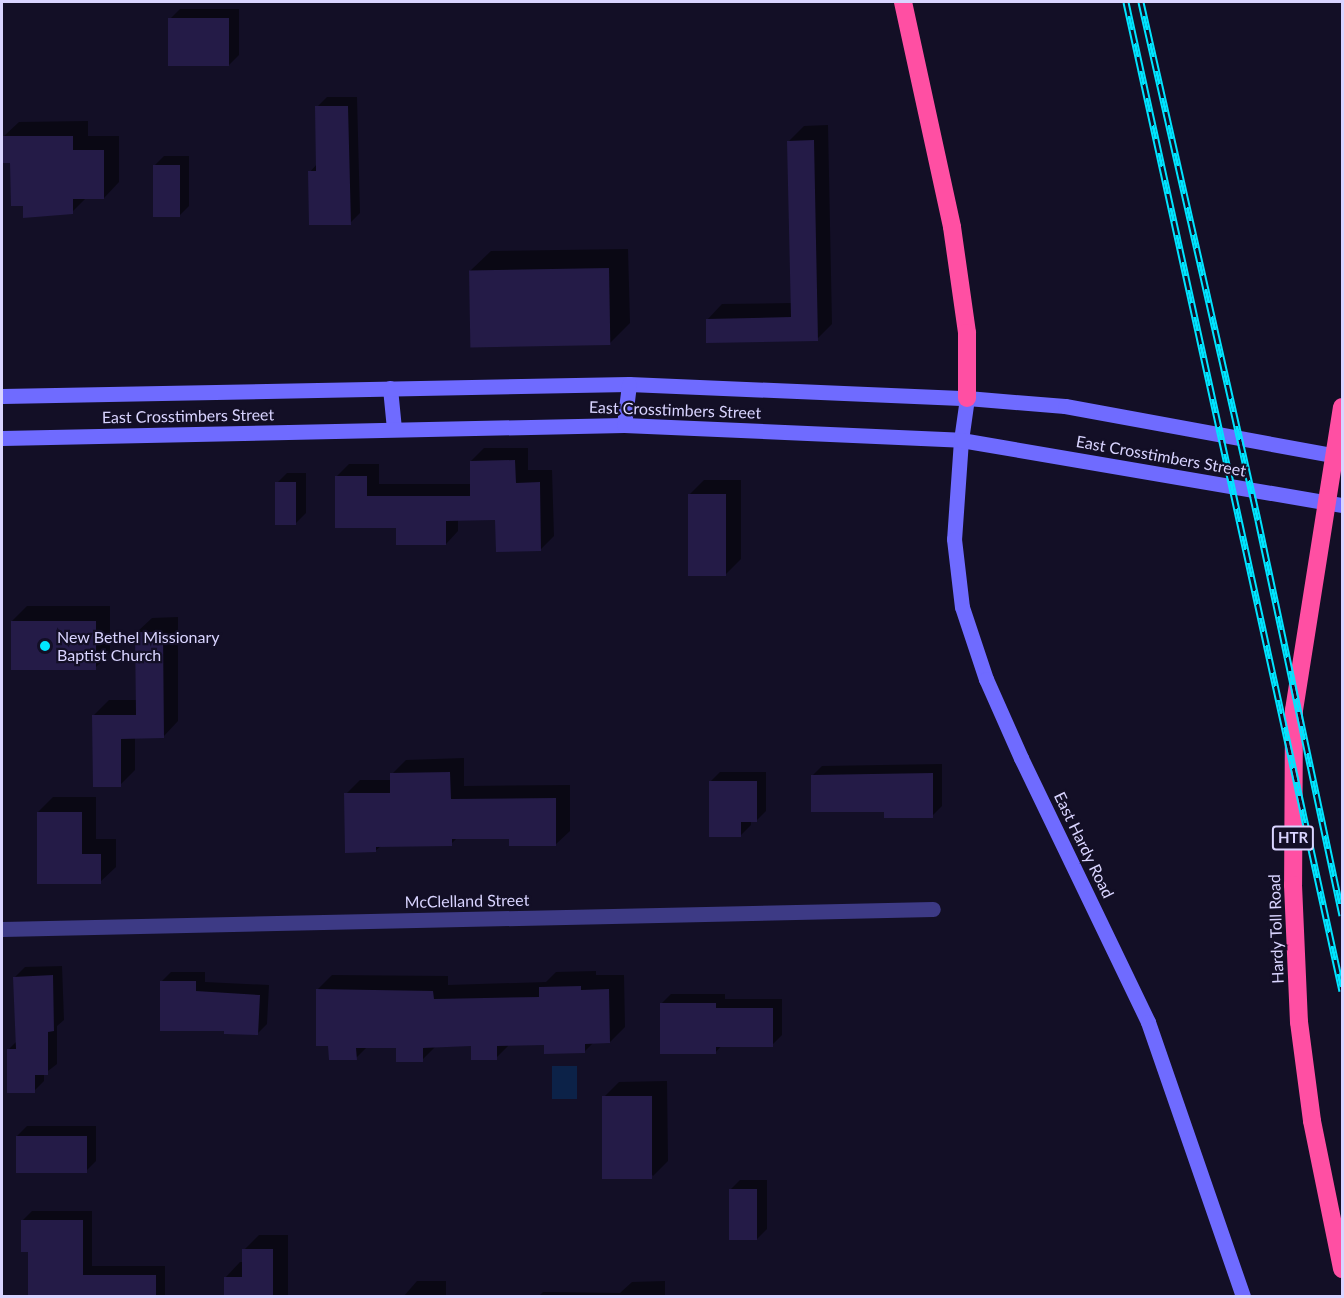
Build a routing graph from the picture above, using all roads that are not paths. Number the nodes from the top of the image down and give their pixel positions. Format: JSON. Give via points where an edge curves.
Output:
{"nodes":[{"id":1,"x":903,"y":2,"type":"edge"},
{"id":2,"x":629,"y":384,"type":"junction"},
{"id":3,"x":390,"y":388,"type":"junction"},
{"id":4,"x":2,"y":396,"type":"edge"},
{"id":5,"x":966,"y":398,"type":"junction"},
{"id":6,"x":1342,"y":407,"type":"edge"},
{"id":7,"x":624,"y":425,"type":"junction"},
{"id":8,"x":394,"y":429,"type":"junction"},
{"id":9,"x":2,"y":438,"type":"edge"},
{"id":10,"x":961,"y":440,"type":"junction"},
{"id":11,"x":1342,"y":457,"type":"edge"},
{"id":12,"x":1342,"y":505,"type":"edge"},
{"id":13,"x":933,"y":909,"type":"dead end"},
{"id":14,"x":2,"y":929,"type":"edge"},
{"id":15,"x":1342,"y":1269,"type":"edge"},
{"id":16,"x":1244,"y":1296,"type":"edge"}],
"edges":[{"from":1,"to":5,"type":"highway","via":[[952,227],[966,333]]},
{"from":2,"to":3,"type":"main road","name":"East Crosstimbers Street"},
{"from":2,"to":5,"type":"main road","name":"East Crosstimbers Street"},
{"from":2,"to":7,"type":"main road"},
{"from":3,"to":4,"type":"main road","name":"East Crosstimbers Street"},
{"from":3,"to":8,"type":"main road"},
{"from":5,"to":10,"type":"main road","name":"East Hardy Road"},
{"from":5,"to":11,"type":"main road","name":"East Crosstimbers Street","via":[[1065,406]]},
{"from":6,"to":15,"type":"highway","name":"Hardy Toll Road","number":"HTR","via":[[1294,710],[1293,885],[1299,1022],[1312,1121]]},
{"from":7,"to":8,"type":"main road","name":"East Crosstimbers Street"},
{"from":7,"to":10,"type":"main road","name":"East Crosstimbers Street"},
{"from":8,"to":9,"type":"main road","name":"East Crosstimbers Street"},
{"from":10,"to":12,"type":"main road","name":"East Crosstimbers Street"},
{"from":10,"to":16,"type":"main road","name":"East Hardy Road","via":[[954,539],[962,607],[986,680],[1148,1022]]},
{"from":13,"to":14,"type":"street","name":"McClelland Street"}]}
